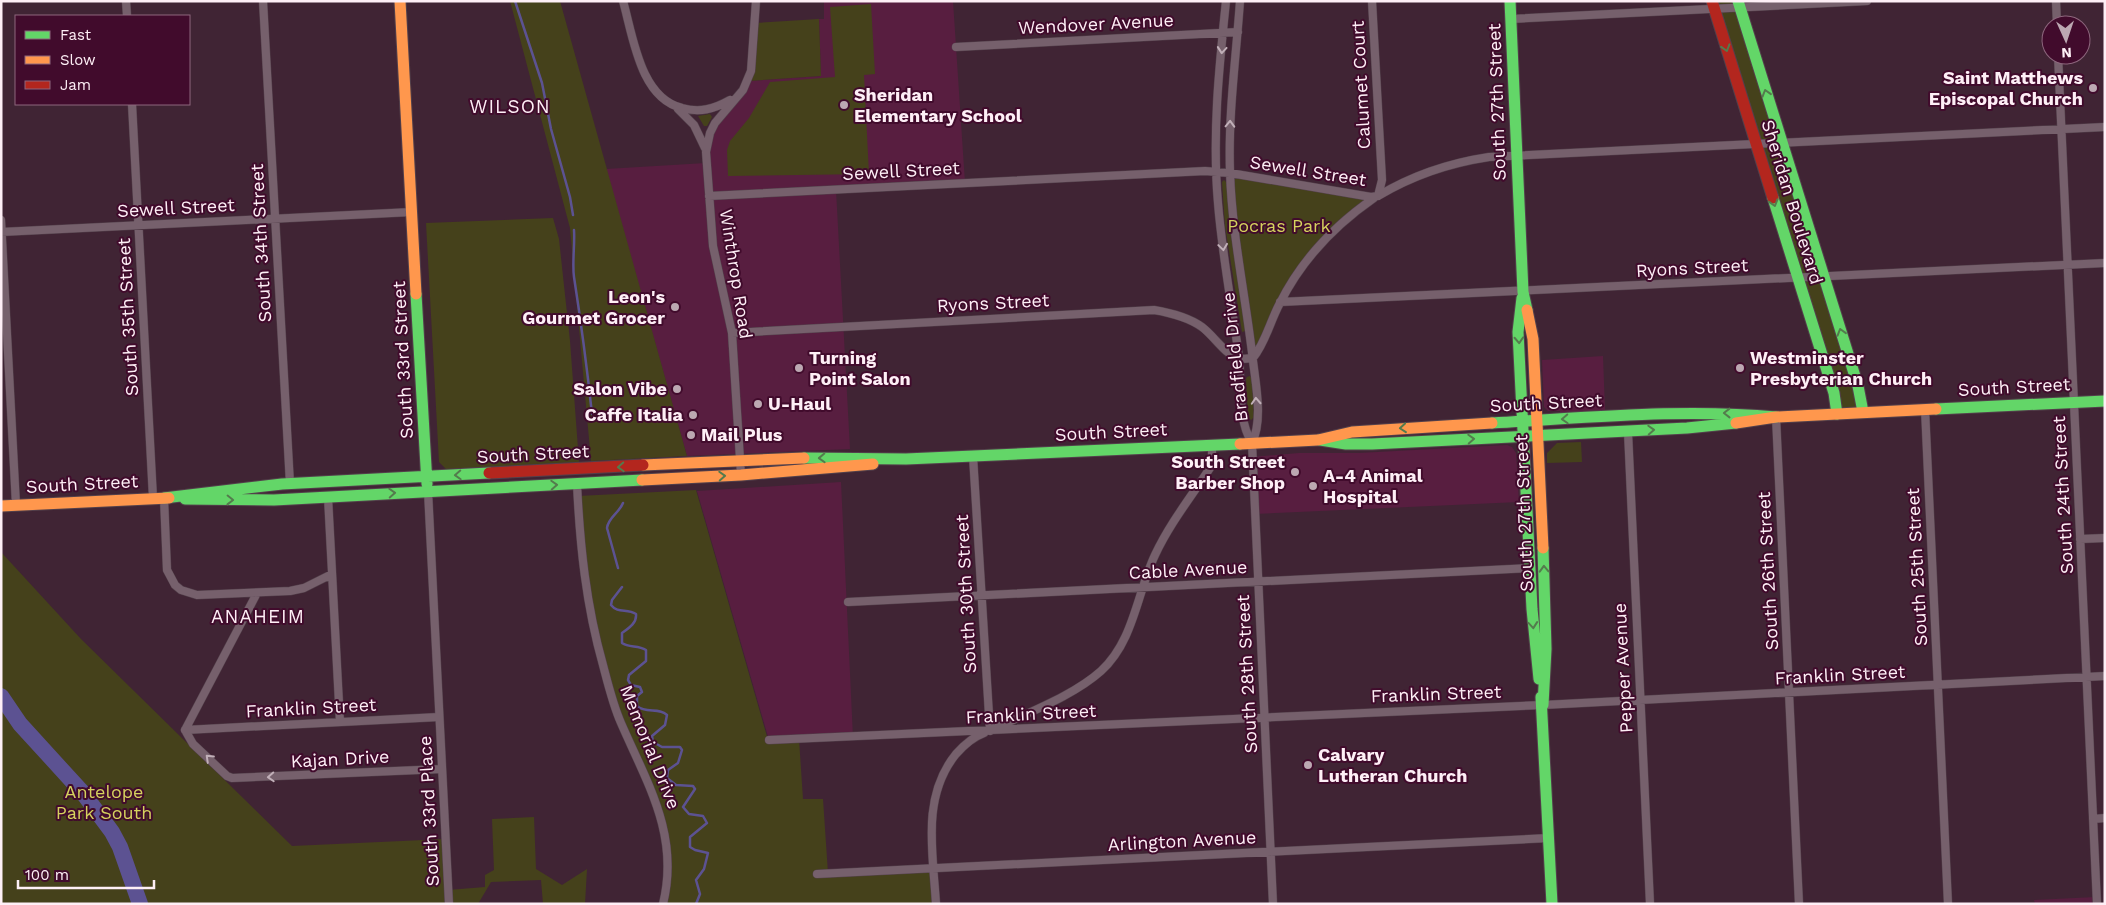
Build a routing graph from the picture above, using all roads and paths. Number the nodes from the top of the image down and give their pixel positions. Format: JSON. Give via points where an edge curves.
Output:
{"nodes":[{"id":1,"x":126,"y":1,"type":"edge"},
{"id":2,"x":263,"y":1,"type":"edge"},
{"id":3,"x":400,"y":1,"type":"edge"},
{"id":4,"x":623,"y":1,"type":"edge"},
{"id":5,"x":756,"y":1,"type":"edge"},
{"id":6,"x":1226,"y":1,"type":"edge"},
{"id":7,"x":1240,"y":1,"type":"edge"},
{"id":8,"x":1372,"y":1,"type":"edge"},
{"id":9,"x":1510,"y":1,"type":"edge"},
{"id":10,"x":1866,"y":1,"type":"edge"},
{"id":11,"x":2056,"y":1,"type":"edge"},
{"id":12,"x":1739,"y":4,"type":"edge"},
{"id":13,"x":1713,"y":5,"type":"edge"},
{"id":14,"x":127,"y":15,"type":"edge"},
{"id":15,"x":2057,"y":15,"type":"edge"},
{"id":16,"x":1511,"y":19,"type":"junction"},
{"id":17,"x":1238,"y":32,"type":"junction"},
{"id":18,"x":1223,"y":33,"type":"junction"},
{"id":19,"x":956,"y":47,"type":"dead end"},
{"id":20,"x":2059,"y":65,"type":"edge"},
{"id":21,"x":736,"y":96,"type":"junction"},
{"id":22,"x":132,"y":105,"type":"edge"},
{"id":23,"x":677,"y":107,"type":"junction"},
{"id":24,"x":2105,"y":127,"type":"edge"},
{"id":25,"x":2062,"y":129,"type":"junction"},
{"id":26,"x":1782,"y":142,"type":"junction"},
{"id":27,"x":1756,"y":143,"type":"junction"},
{"id":28,"x":706,"y":152,"type":"junction"},
{"id":29,"x":1516,"y":155,"type":"junction"},
{"id":30,"x":1217,"y":171,"type":"junction"},
{"id":31,"x":1230,"y":173,"type":"junction"},
{"id":32,"x":708,"y":196,"type":"junction"},
{"id":33,"x":1378,"y":196,"type":"junction"},
{"id":34,"x":412,"y":212,"type":"junction"},
{"id":35,"x":275,"y":218,"type":"junction"},
{"id":36,"x":1,"y":220,"type":"edge"},
{"id":37,"x":138,"y":225,"type":"junction"},
{"id":38,"x":2,"y":232,"type":"edge"},
{"id":39,"x":2105,"y":263,"type":"edge"},
{"id":40,"x":2068,"y":265,"type":"junction"},
{"id":41,"x":1823,"y":276,"type":"junction"},
{"id":42,"x":1798,"y":277,"type":"junction"},
{"id":43,"x":1523,"y":292,"type":"junction"},
{"id":44,"x":1280,"y":302,"type":"junction"},
{"id":45,"x":732,"y":333,"type":"junction"},
{"id":46,"x":1253,"y":358,"type":"junction"},
{"id":47,"x":1239,"y":359,"type":"junction"},
{"id":48,"x":2105,"y":400,"type":"edge"},
{"id":49,"x":2073,"y":402,"type":"junction"},
{"id":50,"x":1925,"y":409,"type":"junction"},
{"id":51,"x":1863,"y":412,"type":"junction"},
{"id":52,"x":1837,"y":414,"type":"junction"},
{"id":53,"x":1776,"y":417,"type":"junction"},
{"id":54,"x":1537,"y":421,"type":"junction"},
{"id":55,"x":1522,"y":422,"type":"junction"},
{"id":56,"x":1628,"y":432,"type":"junction"},
{"id":57,"x":1538,"y":435,"type":"junction"},
{"id":58,"x":1523,"y":436,"type":"junction"},
{"id":59,"x":1318,"y":440,"type":"junction"},
{"id":60,"x":1252,"y":443,"type":"junction"},
{"id":61,"x":1212,"y":445,"type":"junction"},
{"id":62,"x":974,"y":456,"type":"junction"},
{"id":63,"x":906,"y":459,"type":"junction"},
{"id":64,"x":740,"y":460,"type":"junction"},
{"id":65,"x":740,"y":475,"type":"junction"},
{"id":66,"x":427,"y":477,"type":"junction"},
{"id":67,"x":290,"y":484,"type":"junction"},
{"id":68,"x":577,"y":484,"type":"junction"},
{"id":69,"x":428,"y":491,"type":"junction"},
{"id":70,"x":328,"y":497,"type":"junction"},
{"id":71,"x":158,"y":498,"type":"junction"},
{"id":72,"x":16,"y":505,"type":"junction"},
{"id":73,"x":1,"y":506,"type":"edge"},
{"id":74,"x":2105,"y":538,"type":"edge"},
{"id":75,"x":2080,"y":540,"type":"junction"},
{"id":76,"x":1530,"y":568,"type":"junction"},
{"id":77,"x":332,"y":574,"type":"junction"},
{"id":78,"x":1258,"y":581,"type":"junction"},
{"id":79,"x":1142,"y":587,"type":"junction"},
{"id":80,"x":257,"y":593,"type":"junction"},
{"id":81,"x":981,"y":595,"type":"junction"},
{"id":82,"x":848,"y":602,"type":"dead end"},
{"id":83,"x":2105,"y":676,"type":"edge"},
{"id":84,"x":2086,"y":677,"type":"junction"},
{"id":85,"x":1937,"y":684,"type":"junction"},
{"id":86,"x":1788,"y":692,"type":"junction"},
{"id":87,"x":1640,"y":700,"type":"junction"},
{"id":88,"x":1542,"y":705,"type":"junction"},
{"id":89,"x":439,"y":717,"type":"junction"},
{"id":90,"x":1264,"y":718,"type":"junction"},
{"id":91,"x":340,"y":722,"type":"junction"},
{"id":92,"x":185,"y":730,"type":"junction"},
{"id":93,"x":990,"y":731,"type":"junction"},
{"id":94,"x":768,"y":740,"type":"dead end"},
{"id":95,"x":442,"y":769,"type":"junction"},
{"id":96,"x":2105,"y":818,"type":"edge"},
{"id":97,"x":2092,"y":819,"type":"junction"},
{"id":98,"x":1549,"y":838,"type":"junction"},
{"id":99,"x":1270,"y":852,"type":"junction"},
{"id":100,"x":934,"y":869,"type":"junction"},
{"id":101,"x":816,"y":874,"type":"dead end"},
{"id":102,"x":449,"y":904,"type":"edge"},
{"id":103,"x":663,"y":904,"type":"edge"},
{"id":104,"x":936,"y":904,"type":"edge"},
{"id":105,"x":1273,"y":904,"type":"edge"},
{"id":106,"x":1552,"y":904,"type":"edge"},
{"id":107,"x":1650,"y":904,"type":"edge"},
{"id":108,"x":1799,"y":904,"type":"edge"},
{"id":109,"x":1948,"y":904,"type":"edge"},
{"id":110,"x":2097,"y":904,"type":"edge"}],
"edges":[{"from":1,"to":14,"type":"street"},
{"from":2,"to":35,"type":"street","name":"South 34th Street"},
{"from":3,"to":34,"type":"main road","name":"South 33rd Street"},
{"from":4,"to":23,"type":"street","via":[[642,70],[660,97]]},
{"from":5,"to":21,"type":"street","name":"Winthrop Road","via":[[751,71],[743,90]]},
{"from":6,"to":18,"type":"street","name":"Bradfield Drive"},
{"from":7,"to":17,"type":"street","name":"Bradfield Drive"},
{"from":8,"to":33,"type":"street","name":"Calumet Court","via":[[1382,180]]},
{"from":9,"to":16,"type":"main road","name":"South 27th Street"},
{"from":10,"to":12,"type":"street"},
{"from":11,"to":15,"type":"street"},
{"from":12,"to":13,"type":"street"},
{"from":26,"to":12,"type":"main road","name":"Sheridan Boulevard","one_way":true},
{"from":13,"to":16,"type":"street"},
{"from":13,"to":27,"type":"main road","name":"Sheridan Boulevard","one_way":true},
{"from":16,"to":29,"type":"main road","name":"South 27th Street"},
{"from":17,"to":18,"type":"street","name":"Wendover Avenue"},
{"from":31,"to":17,"type":"street","name":"Bradfield Drive","one_way":true,"via":[[1230,122]]},
{"from":18,"to":19,"type":"street","name":"Wendover Avenue"},
{"from":18,"to":30,"type":"street","name":"Bradfield Drive","one_way":true,"via":[[1217,107]]},
{"from":20,"to":25,"type":"street","name":"South 24th Street"},
{"from":21,"to":23,"type":"street","via":[[704,111]]},
{"from":21,"to":28,"type":"street","name":"Winthrop Road","via":[[713,128]]},
{"from":22,"to":37,"type":"street","name":"South 35th Street"},
{"from":23,"to":28,"type":"street","via":[[694,125]]},
{"from":24,"to":25,"type":"street","name":"Sewell Street"},
{"from":25,"to":26,"type":"street","name":"Sewell Street"},
{"from":25,"to":40,"type":"street","name":"South 24th Street"},
{"from":26,"to":27,"type":"street","name":"Sewell Street"},
{"from":26,"to":41,"type":"main road","name":"Sheridan Boulevard"},
{"from":27,"to":29,"type":"street","name":"Sewell Street"},
{"from":27,"to":42,"type":"main road","name":"Sheridan Boulevard","one_way":true},
{"from":28,"to":32,"type":"street","name":"Winthrop Road"},
{"from":29,"to":33,"type":"street","name":"Sewell Street","via":[[1490,156],[1444,166],[1419,174]]},
{"from":29,"to":43,"type":"main road","name":"South 27th Street"},
{"from":30,"to":31,"type":"street","name":"Sewell Street"},
{"from":30,"to":32,"type":"street","name":"Sewell Street"},
{"from":30,"to":47,"type":"street","name":"Bradfield Drive","one_way":true},
{"from":31,"to":33,"type":"street","name":"Sewell Street","via":[[1364,198]]},
{"from":31,"to":46,"type":"street","name":"Bradfield Drive","via":[[1238,260]]},
{"from":32,"to":45,"type":"street","name":"Winthrop Road","via":[[714,256]]},
{"from":33,"to":44,"type":"street","via":[[1354,212],[1321,242]]},
{"from":34,"to":35,"type":"street","name":"Sewell Street"},
{"from":34,"to":66,"type":"main road","name":"South 33rd Street"},
{"from":35,"to":37,"type":"street","name":"Sewell Street"},
{"from":35,"to":67,"type":"street","name":"South 34th Street"},
{"from":36,"to":38,"type":"street"},
{"from":37,"to":38,"type":"street","name":"Sewell Street"},
{"from":37,"to":71,"type":"street","name":"South 35th Street"},
{"from":38,"to":72,"type":"street"},
{"from":39,"to":40,"type":"street","name":"Ryons Street"},
{"from":40,"to":41,"type":"street","name":"Ryons Street"},
{"from":40,"to":49,"type":"street","name":"South 24th Street"},
{"from":41,"to":42,"type":"street","name":"Ryons Street"},
{"from":51,"to":41,"type":"main road","name":"Sheridan Boulevard","one_way":true,"via":[[1858,386]]},
{"from":42,"to":43,"type":"street","name":"Ryons Street"},
{"from":42,"to":52,"type":"main road","name":"Sheridan Boulevard","via":[[1834,393]]},
{"from":43,"to":44,"type":"street","name":"Ryons Street"},
{"from":43,"to":54,"type":"main road","name":"South 27th Street","via":[[1533,339]]},
{"from":43,"to":55,"type":"main road","name":"South 27th Street","one_way":true,"via":[[1518,332]]},
{"from":44,"to":46,"type":"street"},
{"from":45,"to":47,"type":"street","name":"Ryons Street","via":[[1154,310],[1191,320]]},
{"from":45,"to":64,"type":"street","name":"Winthrop Road"},
{"from":46,"to":47,"type":"street"},
{"from":60,"to":46,"type":"street","name":"Bradfield Drive","one_way":true,"via":[[1257,432]]},
{"from":47,"to":60,"type":"street","name":"Bradfield Drive","via":[[1245,432]]},
{"from":48,"to":49,"type":"main road","name":"South Street"},
{"from":49,"to":50,"type":"main road","name":"South Street"},
{"from":49,"to":75,"type":"street","name":"South 24th Street"},
{"from":50,"to":51,"type":"main road","name":"South Street"},
{"from":50,"to":85,"type":"street","name":"South 25th Street"},
{"from":51,"to":52,"type":"main road","name":"South Street"},
{"from":52,"to":53,"type":"main road","name":"South Street"},
{"from":53,"to":54,"type":"main road","name":"South Street","one_way":true,"via":[[1693,413]]},
{"from":56,"to":53,"type":"main road","name":"South Street","one_way":true,"via":[[1723,426]]},
{"from":53,"to":86,"type":"street","name":"South 26th Street"},
{"from":54,"to":55,"type":"main road","name":"South Street"},
{"from":54,"to":57,"type":"main road","name":"South 27th Street"},
{"from":55,"to":58,"type":"main road","name":"South 27th Street"},
{"from":55,"to":59,"type":"main road","name":"South Street","one_way":true,"via":[[1352,432]]},
{"from":56,"to":57,"type":"main road","name":"South Street"},
{"from":56,"to":87,"type":"street","name":"Pepper Avenue"},
{"from":57,"to":58,"type":"main road","name":"South Street"},
{"from":88,"to":57,"type":"main road","name":"South 27th Street","one_way":true,"via":[[1545,630]]},
{"from":59,"to":58,"type":"main road","name":"South Street","one_way":true,"via":[[1346,444]]},
{"from":58,"to":76,"type":"main road","name":"South 27th Street"},
{"from":59,"to":60,"type":"main road","name":"South Street"},
{"from":60,"to":61,"type":"main road","name":"South Street"},
{"from":60,"to":78,"type":"street","name":"South 28th Street"},
{"from":61,"to":62,"type":"main road","name":"South Street"},
{"from":61,"to":79,"type":"street","via":[[1210,468],[1168,529]]},
{"from":62,"to":63,"type":"main road","name":"South Street"},
{"from":62,"to":81,"type":"street","name":"South 30th Street"},
{"from":63,"to":64,"type":"main road","name":"South Street","one_way":true},
{"from":63,"to":65,"type":"main road","name":"South Street"},
{"from":64,"to":65,"type":"street","name":"Winthrop Road"},
{"from":64,"to":66,"type":"main road","name":"South Street","one_way":true},
{"from":68,"to":65,"type":"main road","name":"South Street","one_way":true},
{"from":66,"to":67,"type":"main road","name":"South Street"},
{"from":66,"to":69,"type":"main road","name":"South 33rd Street"},
{"from":67,"to":71,"type":"main road","name":"South Street","via":[[228,488]]},
{"from":69,"to":68,"type":"main road","name":"South Street","one_way":true},
{"from":68,"to":103,"type":"street","name":"Memorial Drive","via":[[584,572],[598,649],[620,720],[664,824],[668,863]]},
{"from":70,"to":69,"type":"main road","name":"South Street","one_way":true},
{"from":69,"to":89,"type":"street","name":"South 33rd Street"},
{"from":71,"to":70,"type":"main road","name":"South Street","one_way":true,"via":[[243,501]]},
{"from":70,"to":77,"type":"street"},
{"from":71,"to":72,"type":"main road","name":"South Street"},
{"from":71,"to":80,"type":"street","name":"South 35th Street","via":[[168,570],[175,585],[197,595]]},
{"from":72,"to":73,"type":"main road","name":"South Street"},
{"from":74,"to":75,"type":"street"},
{"from":75,"to":84,"type":"street","name":"South 24th Street"},
{"from":76,"to":78,"type":"street","name":"Cable Avenue"},
{"from":76,"to":88,"type":"main road","name":"South 27th Street","one_way":true},
{"from":77,"to":80,"type":"street","via":[[296,590]]},
{"from":77,"to":91,"type":"street"},
{"from":78,"to":79,"type":"street","name":"Cable Avenue"},
{"from":78,"to":90,"type":"street","name":"South 28th Street"},
{"from":79,"to":81,"type":"street","name":"Cable Avenue"},
{"from":79,"to":93,"type":"street","via":[[1123,642],[1102,670],[1077,688]]},
{"from":80,"to":92,"type":"street"},
{"from":81,"to":82,"type":"street","name":"Cable Avenue"},
{"from":81,"to":93,"type":"street","name":"South 30th Street"},
{"from":83,"to":84,"type":"street","name":"Franklin Street"},
{"from":84,"to":85,"type":"street","name":"Franklin Street"},
{"from":84,"to":97,"type":"street","name":"South 24th Street"},
{"from":85,"to":86,"type":"street","name":"Franklin Street"},
{"from":85,"to":109,"type":"street","name":"South 25th Street"},
{"from":86,"to":87,"type":"street","name":"Franklin Street"},
{"from":86,"to":108,"type":"street","name":"South 26th Street"},
{"from":87,"to":88,"type":"street","name":"Franklin Street"},
{"from":87,"to":107,"type":"street","name":"Pepper Avenue"},
{"from":88,"to":90,"type":"street","name":"Franklin Street"},
{"from":88,"to":98,"type":"main road","name":"South 27th Street"},
{"from":89,"to":91,"type":"street","name":"Franklin Street"},
{"from":89,"to":95,"type":"street","name":"South 33rd Place"},
{"from":90,"to":93,"type":"street","name":"Franklin Street"},
{"from":90,"to":99,"type":"street","name":"South 28th Street"},
{"from":91,"to":92,"type":"street","name":"Franklin Street"},
{"from":95,"to":92,"type":"street","name":"Kajan Drive","one_way":true,"via":[[239,778],[227,776],[193,744]]},
{"from":93,"to":94,"type":"street","name":"Franklin Street"},
{"from":93,"to":100,"type":"street","via":[[978,735],[960,749],[941,777],[932,818]]},
{"from":95,"to":102,"type":"street","name":"South 33rd Place"},
{"from":96,"to":97,"type":"street"},
{"from":97,"to":110,"type":"street","name":"South 24th Street"},
{"from":98,"to":99,"type":"street","name":"Arlington Avenue"},
{"from":98,"to":106,"type":"main road","name":"South 27th Street"},
{"from":99,"to":100,"type":"street","name":"Arlington Avenue"},
{"from":99,"to":105,"type":"street","name":"South 28th Street"},
{"from":100,"to":101,"type":"street","name":"Arlington Avenue"},
{"from":100,"to":104,"type":"street"}]}
